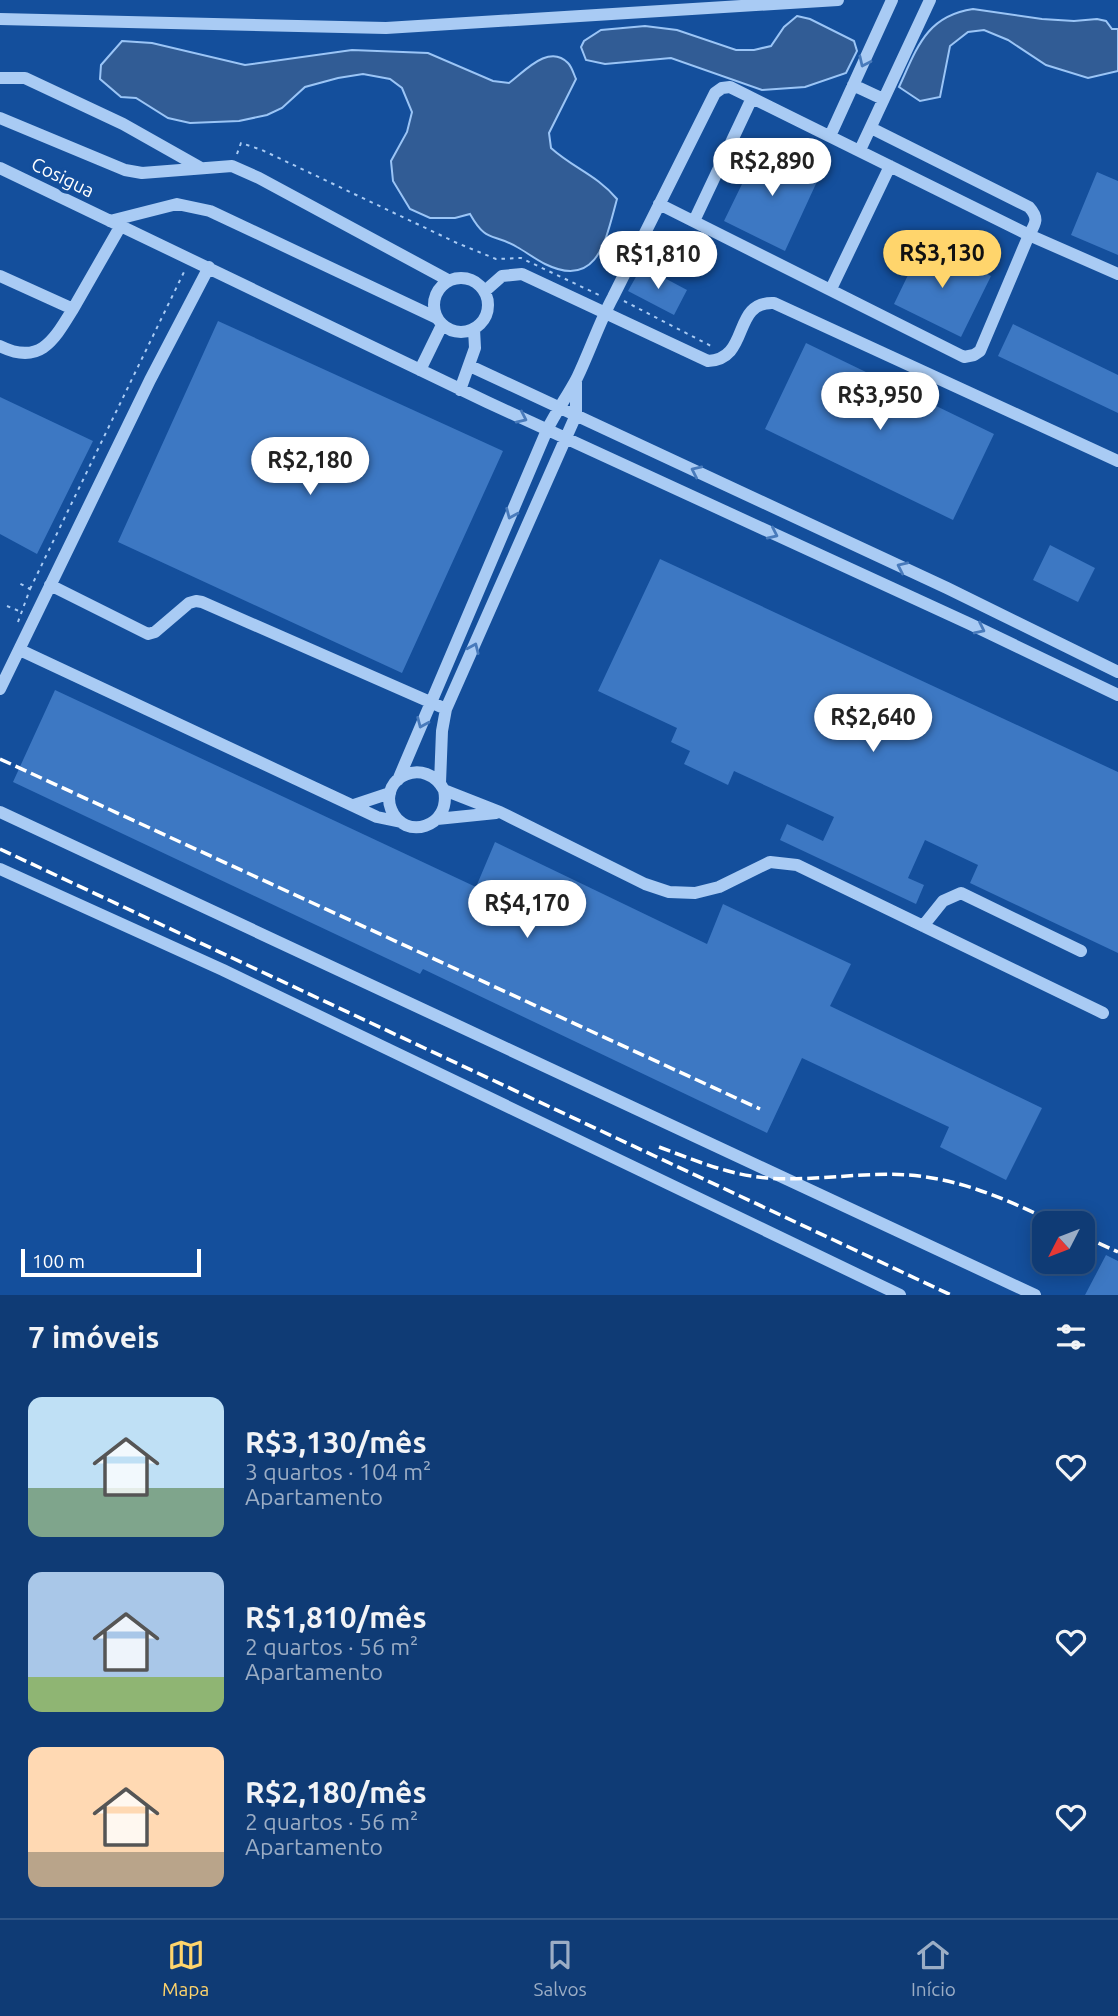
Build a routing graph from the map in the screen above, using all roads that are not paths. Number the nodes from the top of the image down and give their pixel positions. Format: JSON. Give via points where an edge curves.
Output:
{"nodes":[{"id":1,"x":838,"y":0,"type":"edge"},
{"id":2,"x":892,"y":0,"type":"edge"},
{"id":3,"x":930,"y":0,"type":"edge"},
{"id":4,"x":0,"y":19,"type":"edge"},
{"id":5,"x":0,"y":78,"type":"edge"},
{"id":6,"x":853,"y":86,"type":"junction"},
{"id":7,"x":752,"y":98,"type":"junction"},
{"id":8,"x":883,"y":99,"type":"junction"},
{"id":9,"x":0,"y":118,"type":"edge"},
{"id":10,"x":870,"y":128,"type":"junction"},
{"id":11,"x":830,"y":136,"type":"junction"},
{"id":12,"x":860,"y":150,"type":"junction"},
{"id":13,"x":890,"y":166,"type":"junction"},
{"id":14,"x":0,"y":168,"type":"edge"},
{"id":15,"x":201,"y":168,"type":"junction"},
{"id":16,"x":659,"y":204,"type":"junction"},
{"id":17,"x":694,"y":221,"type":"junction"},
{"id":18,"x":115,"y":224,"type":"junction"},
{"id":19,"x":1029,"y":235,"type":"junction"},
{"id":20,"x":209,"y":267,"type":"junction"},
{"id":21,"x":1118,"y":274,"type":"edge"},
{"id":22,"x":0,"y":276,"type":"edge"},
{"id":23,"x":447,"y":280,"type":"junction"},
{"id":24,"x":831,"y":289,"type":"junction"},
{"id":25,"x":485,"y":291,"type":"junction"},
{"id":26,"x":74,"y":309,"type":"junction"},
{"id":27,"x":604,"y":312,"type":"junction"},
{"id":28,"x":440,"y":321,"type":"junction"},
{"id":29,"x":474,"y":329,"type":"junction"},
{"id":30,"x":0,"y":346,"type":"edge"},
{"id":31,"x":470,"y":366,"type":"junction"},
{"id":32,"x":420,"y":370,"type":"junction"},
{"id":33,"x":576,"y":380,"type":"junction"},
{"id":34,"x":460,"y":390,"type":"junction"},
{"id":35,"x":558,"y":407,"type":"junction"},
{"id":36,"x":576,"y":415,"type":"junction"},
{"id":37,"x":547,"y":430,"type":"junction"},
{"id":38,"x":566,"y":439,"type":"junction"},
{"id":39,"x":1118,"y":461,"type":"edge"},
{"id":40,"x":752,"y":497,"type":"junction"},
{"id":41,"x":741,"y":519,"type":"junction"},
{"id":42,"x":488,"y":567,"type":"junction"},
{"id":43,"x":506,"y":576,"type":"junction"},
{"id":44,"x":50,"y":585,"type":"junction"},
{"id":45,"x":941,"y":585,"type":"junction"},
{"id":46,"x":932,"y":606,"type":"junction"},
{"id":47,"x":20,"y":650,"type":"junction"},
{"id":48,"x":1118,"y":672,"type":"edge"},
{"id":49,"x":0,"y":690,"type":"edge"},
{"id":50,"x":1114,"y":694,"type":"edge"},
{"id":51,"x":431,"y":702,"type":"junction"},
{"id":52,"x":446,"y":709,"type":"junction"},
{"id":53,"x":398,"y":780,"type":"junction"},
{"id":54,"x":442,"y":786,"type":"junction"},
{"id":55,"x":390,"y":793,"type":"junction"},
{"id":56,"x":354,"y":805,"type":"junction"},
{"id":57,"x":0,"y":812,"type":"edge"},
{"id":58,"x":500,"y":812,"type":"junction"},
{"id":59,"x":437,"y":820,"type":"junction"},
{"id":60,"x":401,"y":822,"type":"junction"},
{"id":61,"x":0,"y":869,"type":"edge"},
{"id":62,"x":923,"y":926,"type":"junction"},
{"id":63,"x":1081,"y":951,"type":"dead end"},
{"id":64,"x":1103,"y":1013,"type":"dead end"},
{"id":65,"x":900,"y":1295,"type":"edge"},
{"id":66,"x":1035,"y":1295,"type":"edge"}],
"edges":[{"from":1,"to":4,"type":"street","via":[[386,28]]},
{"from":2,"to":6,"type":"street","one_way":true},
{"from":3,"to":8,"type":"street"},
{"from":5,"to":15,"type":"street","via":[[25,78],[123,124]]},
{"from":6,"to":8,"type":"street"},
{"from":6,"to":11,"type":"street"},
{"from":7,"to":11,"type":"street"},
{"from":7,"to":16,"type":"street","via":[[730,87],[716,93]]},
{"from":7,"to":17,"type":"street"},
{"from":8,"to":10,"type":"street"},
{"from":9,"to":15,"type":"street","via":[[125,170]]},
{"from":10,"to":12,"type":"street"},
{"from":10,"to":19,"type":"street","via":[[1029,207],[1037,222]]},
{"from":11,"to":12,"type":"street"},
{"from":12,"to":13,"type":"street"},
{"from":13,"to":19,"type":"street"},
{"from":13,"to":24,"type":"street"},
{"from":14,"to":18,"type":"street","name":"Cosigua"},
{"from":15,"to":23,"type":"street","via":[[232,166]]},
{"from":16,"to":17,"type":"street"},
{"from":16,"to":27,"type":"street"},
{"from":17,"to":24,"type":"street"},
{"from":18,"to":20,"type":"street","name":"Cosigua"},
{"from":18,"to":26,"type":"street"},
{"from":18,"to":28,"type":"street","via":[[177,204],[210,211]]},
{"from":19,"to":21,"type":"street"},
{"from":19,"to":24,"type":"street","via":[[980,351],[974,355],[964,357]]},
{"from":20,"to":32,"type":"street","name":"Cosigua"},
{"from":20,"to":44,"type":"street"},
{"from":22,"to":26,"type":"street"},
{"from":23,"to":25,"type":"street","via":[[464,277]]},
{"from":23,"to":28,"type":"street","via":[[436,293],[434,310]]},
{"from":25,"to":27,"type":"street","via":[[502,276],[522,274]]},
{"from":25,"to":29,"type":"street","via":[[486,316]]},
{"from":26,"to":30,"type":"street","via":[[41,351],[13,353]]},
{"from":27,"to":33,"type":"street"},
{"from":27,"to":39,"type":"street","via":[[708,361],[730,353],[753,307],[774,303]]},
{"from":28,"to":29,"type":"street","via":[[458,332]]},
{"from":28,"to":32,"type":"street"},
{"from":29,"to":31,"type":"street"},
{"from":31,"to":34,"type":"street"},
{"from":31,"to":35,"type":"street"},
{"from":32,"to":34,"type":"street","name":"Cosigua"},
{"from":33,"to":35,"type":"street"},
{"from":33,"to":36,"type":"street"},
{"from":34,"to":37,"type":"street","name":"Cosigua","one_way":true},
{"from":35,"to":36,"type":"street"},
{"from":35,"to":37,"type":"street"},
{"from":36,"to":38,"type":"street"},
{"from":40,"to":36,"type":"street","one_way":true},
{"from":37,"to":38,"type":"street","name":"Cosigua"},
{"from":37,"to":42,"type":"street","one_way":true},
{"from":38,"to":41,"type":"street","name":"Cosigua"},
{"from":38,"to":43,"type":"street"},
{"from":40,"to":41,"type":"street"},
{"from":45,"to":40,"type":"street","one_way":true},
{"from":41,"to":46,"type":"street","name":"Cosigua","one_way":true},
{"from":42,"to":43,"type":"street"},
{"from":42,"to":51,"type":"street"},
{"from":52,"to":43,"type":"street","one_way":true},
{"from":44,"to":47,"type":"street"},
{"from":44,"to":51,"type":"street","via":[[148,634],[189,603],[202,602]]},
{"from":45,"to":46,"type":"street"},
{"from":45,"to":48,"type":"street"},
{"from":46,"to":50,"type":"street","name":"Cosigua","one_way":true},
{"from":47,"to":49,"type":"street"},
{"from":47,"to":56,"type":"street"},
{"from":48,"to":50,"type":"street"},
{"from":51,"to":52,"type":"street"},
{"from":51,"to":53,"type":"street","one_way":true},
{"from":52,"to":54,"type":"street"},
{"from":53,"to":54,"type":"street","via":[[404,775],[428,773]]},
{"from":53,"to":55,"type":"street"},
{"from":54,"to":58,"type":"street"},
{"from":54,"to":59,"type":"street","via":[[445,806]]},
{"from":55,"to":56,"type":"street"},
{"from":55,"to":60,"type":"street","via":[[391,809]]},
{"from":56,"to":60,"type":"street"},
{"from":57,"to":66,"type":"street"},
{"from":58,"to":59,"type":"street"},
{"from":58,"to":62,"type":"street","via":[[669,892],[695,893],[719,887],[770,862],[797,865]]},
{"from":59,"to":60,"type":"street","via":[[424,827]]},
{"from":61,"to":65,"type":"street","via":[[223,970]]},
{"from":62,"to":63,"type":"street","via":[[943,901],[961,893]]},
{"from":62,"to":64,"type":"street"}]}
